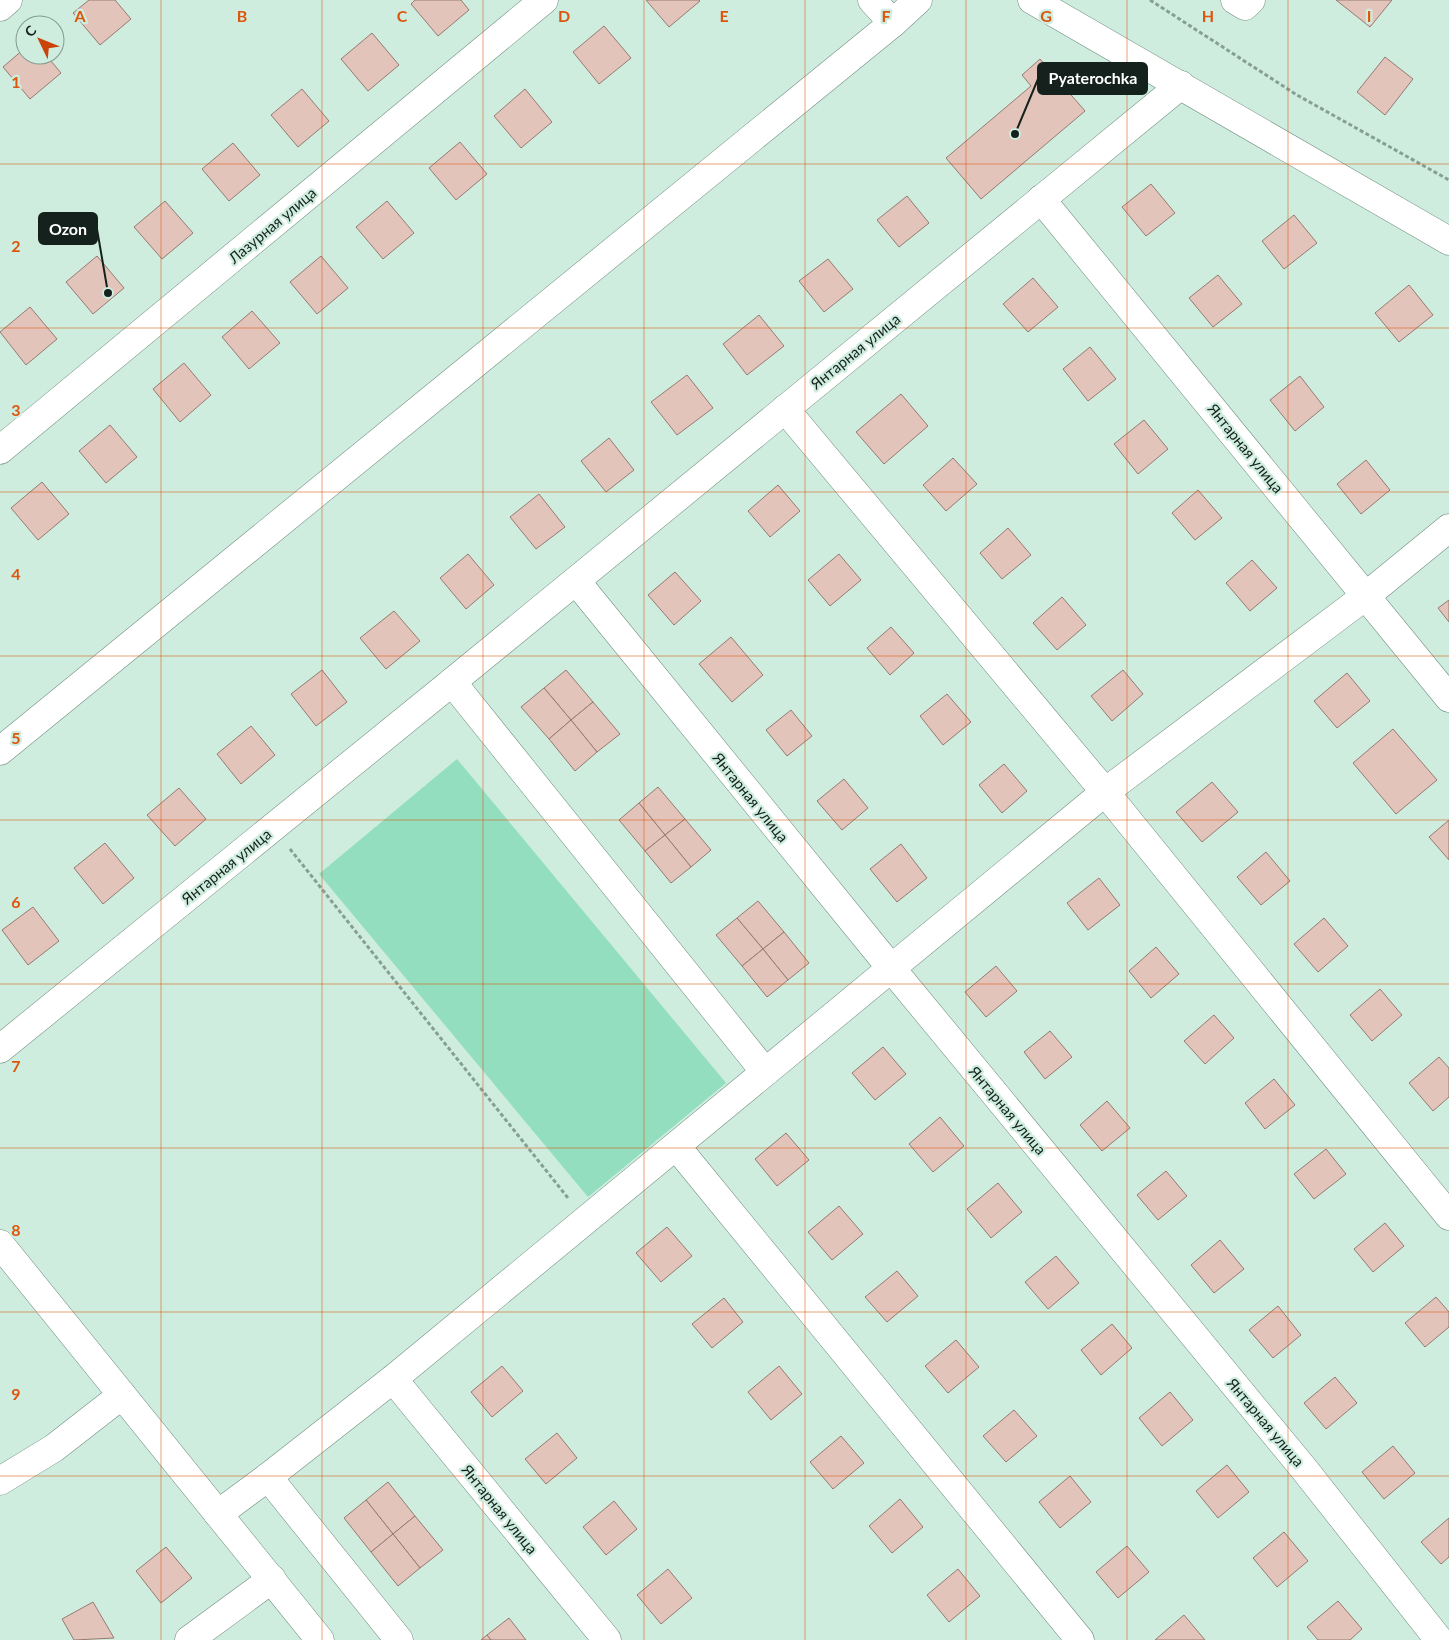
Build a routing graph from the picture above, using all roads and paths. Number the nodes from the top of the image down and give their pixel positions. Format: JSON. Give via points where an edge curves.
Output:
{"nodes":[{"id":1,"x":8,"y":0,"type":"edge"},
{"id":2,"x":544,"y":0,"type":"edge"},
{"id":3,"x":872,"y":0,"type":"edge"},
{"id":4,"x":918,"y":0,"type":"edge"},
{"id":5,"x":1032,"y":0,"type":"edge"},
{"id":6,"x":1150,"y":0,"type":"edge"},
{"id":7,"x":0,"y":7,"type":"edge"},
{"id":8,"x":893,"y":23,"type":"junction"},
{"id":9,"x":1181,"y":85,"type":"junction"},
{"id":10,"x":1449,"y":180,"type":"edge"},
{"id":11,"x":1041,"y":199,"type":"junction"},
{"id":12,"x":1449,"y":240,"type":"edge"},
{"id":13,"x":785,"y":409,"type":"junction"},
{"id":14,"x":0,"y":450,"type":"edge"},
{"id":15,"x":1449,"y":528,"type":"edge"},
{"id":16,"x":576,"y":581,"type":"junction"},
{"id":17,"x":1367,"y":595,"type":"junction"},
{"id":18,"x":452,"y":682,"type":"junction"},
{"id":19,"x":1449,"y":698,"type":"edge"},
{"id":20,"x":0,"y":751,"type":"edge"},
{"id":21,"x":1105,"y":792,"type":"junction"},
{"id":22,"x":272,"y":828,"type":"junction"},
{"id":23,"x":891,"y":968,"type":"junction"},
{"id":24,"x":0,"y":1049,"type":"edge"},
{"id":25,"x":765,"y":1072,"type":"junction"},
{"id":26,"x":676,"y":1146,"type":"junction"},
{"id":27,"x":1449,"y":1216,"type":"edge"},
{"id":28,"x":586,"y":1220,"type":"junction"},
{"id":29,"x":0,"y":1244,"type":"edge"},
{"id":30,"x":393,"y":1379,"type":"junction"},
{"id":31,"x":122,"y":1395,"type":"junction"},
{"id":32,"x":268,"y":1478,"type":"junction"},
{"id":33,"x":0,"y":1481,"type":"edge"},
{"id":34,"x":218,"y":1514,"type":"junction"},
{"id":35,"x":272,"y":1579,"type":"junction"},
{"id":36,"x":189,"y":1640,"type":"edge"},
{"id":37,"x":320,"y":1640,"type":"edge"},
{"id":38,"x":399,"y":1640,"type":"edge"},
{"id":39,"x":607,"y":1640,"type":"edge"},
{"id":40,"x":1080,"y":1640,"type":"edge"},
{"id":41,"x":1439,"y":1640,"type":"edge"}],
"edges":[{"from":1,"to":7,"type":"street"},
{"from":2,"to":14,"type":"street","name":"Лазурная улица"},
{"from":3,"to":8,"type":"street"},
{"from":4,"to":8,"type":"street"},
{"from":5,"to":9,"type":"street"},
{"from":6,"to":10,"type":"path","via":[[1297,95]]},
{"from":8,"to":20,"type":"street"},
{"from":9,"to":11,"type":"street","name":"Янтарная улица"},
{"from":9,"to":12,"type":"street"},
{"from":11,"to":13,"type":"street","name":"Янтарная улица"},
{"from":11,"to":17,"type":"street","name":"Янтарная улица"},
{"from":13,"to":16,"type":"street","name":"Янтарная улица"},
{"from":13,"to":21,"type":"street"},
{"from":15,"to":17,"type":"street"},
{"from":16,"to":18,"type":"street","name":"Янтарная улица"},
{"from":16,"to":23,"type":"street","name":"Янтарная улица"},
{"from":17,"to":19,"type":"street","name":"Янтарная улица"},
{"from":17,"to":21,"type":"street"},
{"from":18,"to":22,"type":"street","name":"Янтарная улица"},
{"from":18,"to":25,"type":"street"},
{"from":21,"to":23,"type":"street"},
{"from":21,"to":27,"type":"street"},
{"from":22,"to":24,"type":"street","name":"Янтарная улица"},
{"from":22,"to":28,"type":"path"},
{"from":23,"to":25,"type":"street"},
{"from":23,"to":41,"type":"street","name":"Янтарная улица","via":[[1304,1469]]},
{"from":25,"to":26,"type":"street"},
{"from":26,"to":28,"type":"street"},
{"from":26,"to":40,"type":"street"},
{"from":28,"to":30,"type":"street"},
{"from":29,"to":31,"type":"street"},
{"from":30,"to":32,"type":"street"},
{"from":30,"to":39,"type":"street","name":"Янтарная улица"},
{"from":31,"to":33,"type":"street","via":[[54,1448]]},
{"from":31,"to":34,"type":"street"},
{"from":32,"to":34,"type":"street"},
{"from":32,"to":38,"type":"street"},
{"from":34,"to":35,"type":"street"},
{"from":35,"to":36,"type":"street"},
{"from":35,"to":37,"type":"street"}]}
